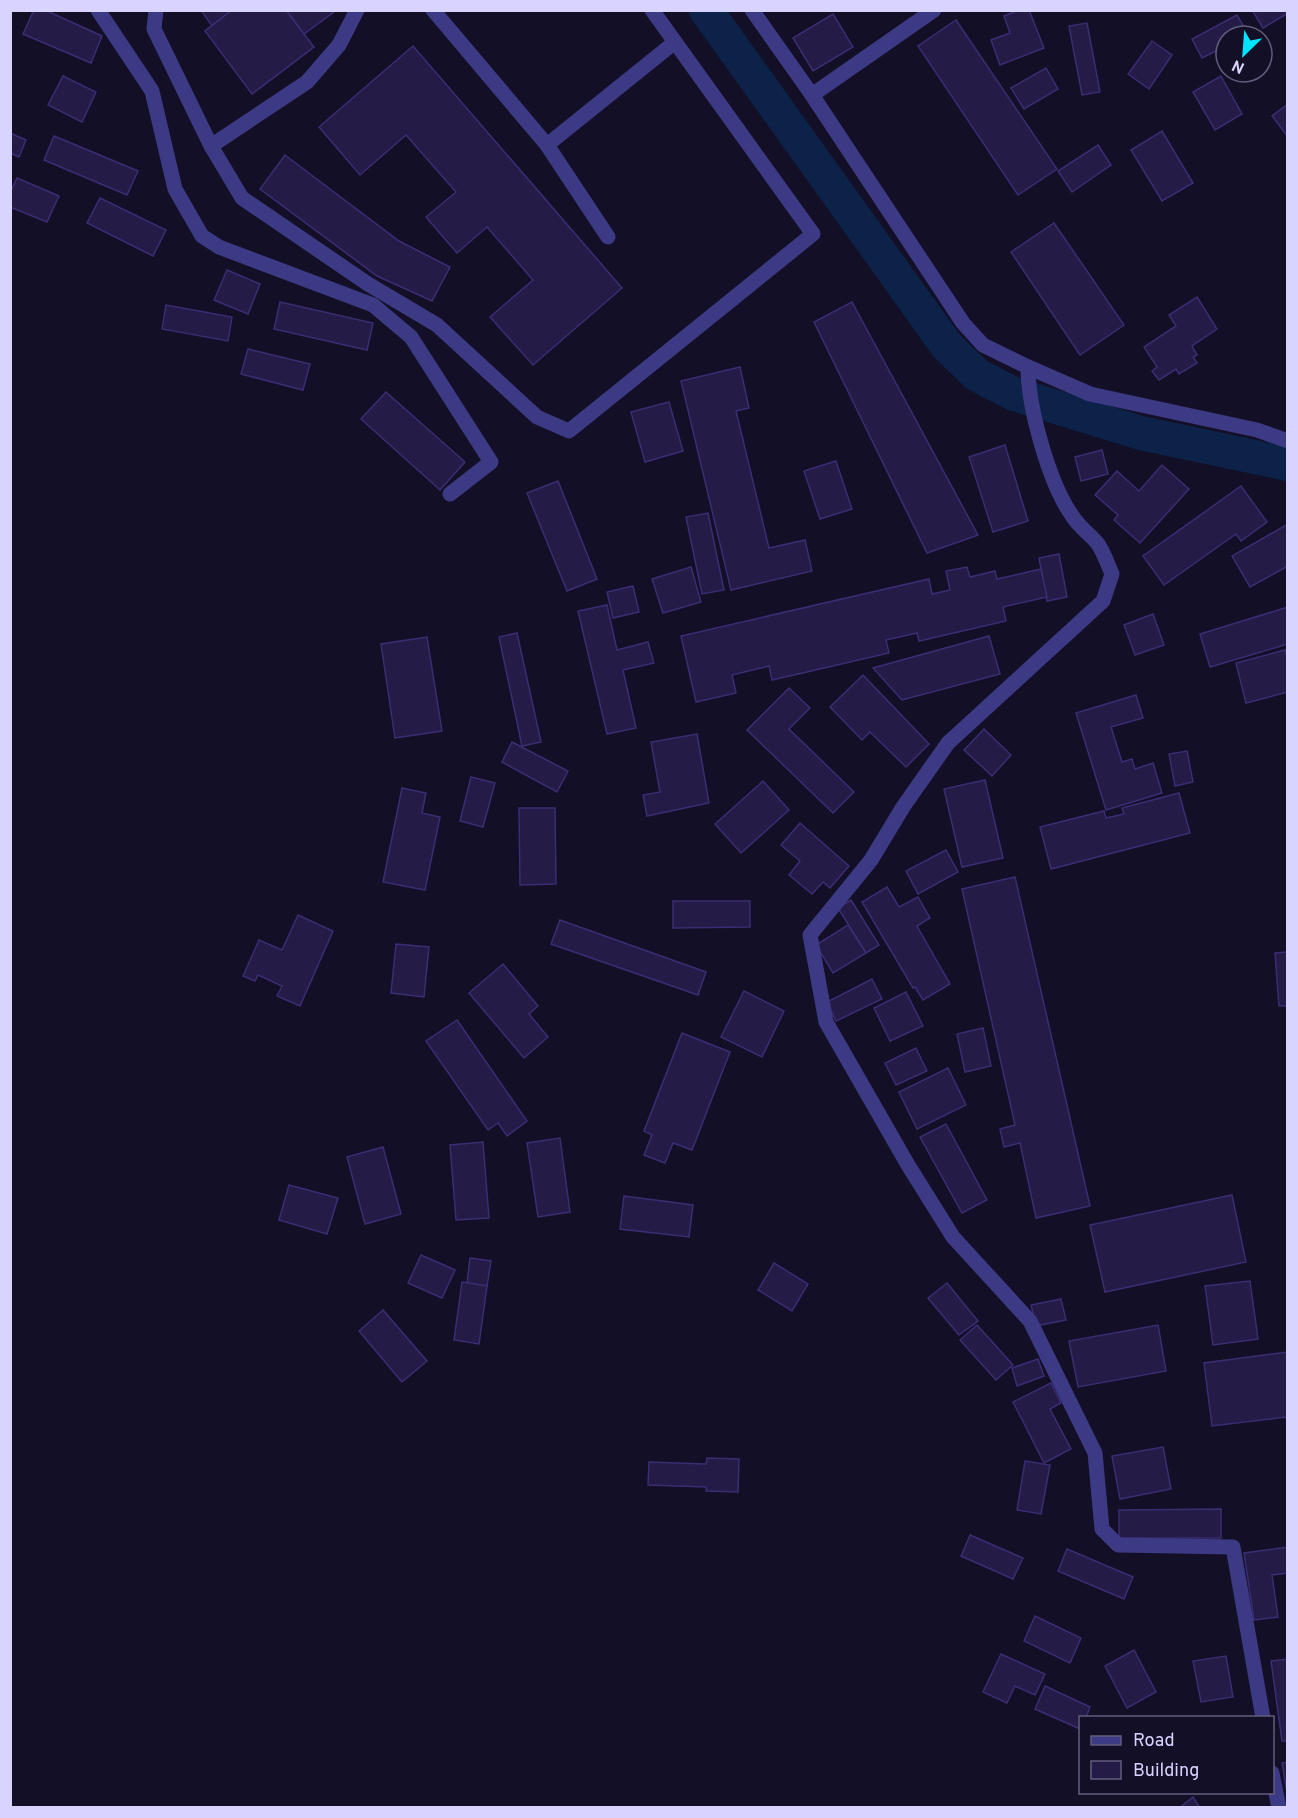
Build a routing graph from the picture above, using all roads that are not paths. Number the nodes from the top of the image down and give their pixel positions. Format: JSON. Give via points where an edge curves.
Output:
{"nodes":[{"id":1,"x":98,"y":10,"type":"edge"},
{"id":2,"x":156,"y":10,"type":"edge"},
{"id":3,"x":357,"y":10,"type":"edge"},
{"id":4,"x":433,"y":10,"type":"edge"},
{"id":5,"x":652,"y":10,"type":"edge"},
{"id":6,"x":752,"y":10,"type":"edge"},
{"id":7,"x":934,"y":10,"type":"edge"},
{"id":8,"x":675,"y":42,"type":"junction"},
{"id":9,"x":812,"y":95,"type":"junction"},
{"id":10,"x":547,"y":145,"type":"junction"},
{"id":11,"x":211,"y":146,"type":"junction"},
{"id":12,"x":609,"y":237,"type":"dead end"},
{"id":13,"x":1028,"y":367,"type":"junction"},
{"id":14,"x":1287,"y":441,"type":"edge"},
{"id":15,"x":450,"y":494,"type":"dead end"},
{"id":16,"x":1263,"y":1716,"type":"edge"},
{"id":17,"x":1274,"y":1783,"type":"edge"},
{"id":18,"x":1279,"y":1808,"type":"edge"}],
"edges":[{"from":1,"to":15,"type":"street","via":[[152,91],[176,189],[202,236],[219,248],[373,305],[411,337],[491,462]]},
{"from":2,"to":11,"type":"street","via":[[154,29]]},
{"from":3,"to":11,"type":"street","via":[[339,45],[307,82]]},
{"from":4,"to":10,"type":"street"},
{"from":5,"to":8,"type":"street"},
{"from":6,"to":9,"type":"street"},
{"from":7,"to":9,"type":"street"},
{"from":8,"to":10,"type":"street"},
{"from":8,"to":11,"type":"street","via":[[813,234],[568,431],[537,417],[437,325],[368,284],[242,198]]},
{"from":9,"to":13,"type":"street","via":[[963,323],[983,345]]},
{"from":10,"to":12,"type":"street"},
{"from":13,"to":14,"type":"street","via":[[1090,394],[1257,430]]},
{"from":13,"to":16,"type":"street","via":[[1028,389],[1057,486],[1072,518],[1099,546],[1112,574],[1103,601],[948,743],[870,860],[810,935],[826,1022],[952,1237],[1030,1321],[1040,1341],[1095,1454],[1102,1529],[1118,1545],[1233,1547]]},
{"from":17,"to":18,"type":"street"}]}
